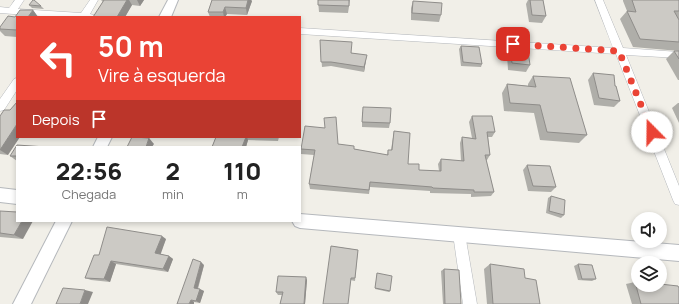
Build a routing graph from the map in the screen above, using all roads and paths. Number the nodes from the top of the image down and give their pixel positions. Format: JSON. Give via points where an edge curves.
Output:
{"nodes":[{"id":1,"x":20,"y":0,"type":"edge"},
{"id":2,"x":94,"y":0,"type":"edge"},
{"id":3,"x":173,"y":0,"type":"edge"},
{"id":4,"x":599,"y":0,"type":"edge"},
{"id":5,"x":0,"y":10,"type":"edge"},
{"id":6,"x":11,"y":11,"type":"junction"},
{"id":7,"x":61,"y":16,"type":"edge"},
{"id":8,"x":84,"y":16,"type":"edge"},
{"id":9,"x":165,"y":16,"type":"edge"},
{"id":10,"x":301,"y":31,"type":"edge"},
{"id":11,"x":619,"y":51,"type":"junction"},
{"id":12,"x":679,"y":55,"type":"edge"},
{"id":13,"x":16,"y":83,"type":"edge"},
{"id":14,"x":0,"y":107,"type":"edge"},
{"id":15,"x":0,"y":195,"type":"edge"},
{"id":16,"x":16,"y":197,"type":"edge"},
{"id":17,"x":679,"y":200,"type":"edge"},
{"id":18,"x":301,"y":221,"type":"edge"},
{"id":19,"x":63,"y":222,"type":"edge"},
{"id":20,"x":459,"y":234,"type":"junction"},
{"id":21,"x":679,"y":253,"type":"edge"},
{"id":22,"x":22,"y":304,"type":"edge"},
{"id":23,"x":470,"y":304,"type":"edge"}],
"edges":[{"from":1,"to":6,"type":"street"},
{"from":2,"to":8,"type":"street"},
{"from":3,"to":9,"type":"street"},
{"from":4,"to":11,"type":"street"},
{"from":5,"to":6,"type":"street"},
{"from":6,"to":7,"type":"street"},
{"from":7,"to":8,"type":"street"},
{"from":10,"to":11,"type":"street"},
{"from":11,"to":12,"type":"street"},
{"from":11,"to":17,"type":"street"},
{"from":13,"to":14,"type":"street"},
{"from":15,"to":16,"type":"street"},
{"from":18,"to":20,"type":"street"},
{"from":19,"to":22,"type":"street"},
{"from":20,"to":21,"type":"street"},
{"from":20,"to":23,"type":"street"}]}
